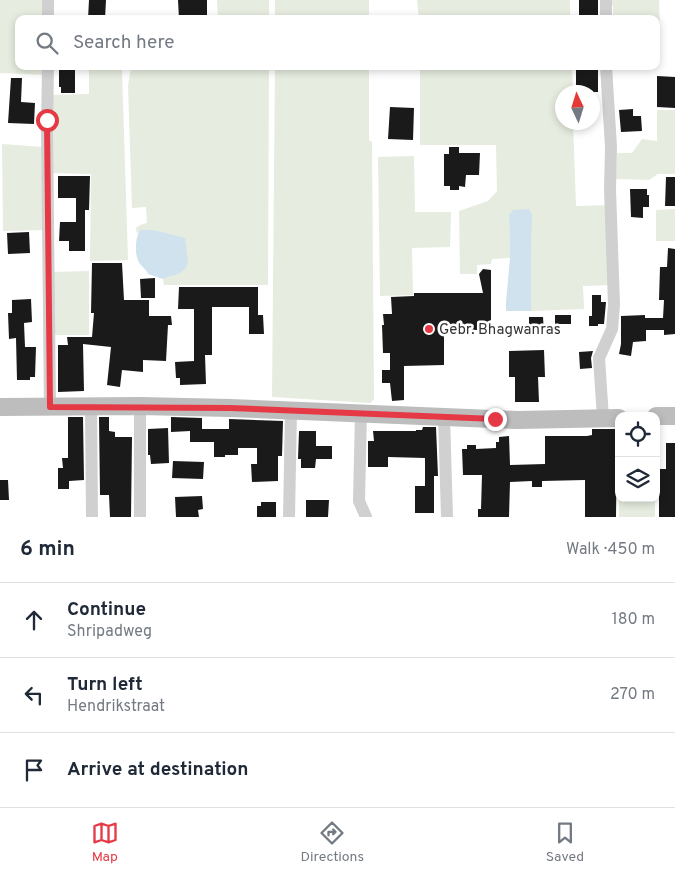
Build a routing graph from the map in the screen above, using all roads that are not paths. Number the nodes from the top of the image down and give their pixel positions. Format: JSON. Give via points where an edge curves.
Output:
{"nodes":[{"id":1,"x":48,"y":0,"type":"edge"},
{"id":2,"x":606,"y":0,"type":"edge"},
{"id":3,"x":48,"y":15,"type":"edge"},
{"id":4,"x":606,"y":15,"type":"edge"},
{"id":5,"x":48,"y":70,"type":"edge"},
{"id":6,"x":606,"y":70,"type":"edge"},
{"id":7,"x":90,"y":406,"type":"junction"},
{"id":8,"x":140,"y":406,"type":"junction"},
{"id":9,"x":0,"y":407,"type":"edge"},
{"id":10,"x":50,"y":407,"type":"junction"},
{"id":11,"x":291,"y":410,"type":"junction"},
{"id":12,"x":361,"y":413,"type":"junction"},
{"id":13,"x":444,"y":416,"type":"junction"},
{"id":14,"x":660,"y":416,"type":"edge"},
{"id":15,"x":675,"y":416,"type":"edge"},
{"id":16,"x":611,"y":418,"type":"edge"},
{"id":17,"x":92,"y":517,"type":"edge"},
{"id":18,"x":140,"y":517,"type":"edge"},
{"id":19,"x":289,"y":517,"type":"edge"},
{"id":20,"x":366,"y":517,"type":"edge"},
{"id":21,"x":447,"y":517,"type":"edge"}],
"edges":[{"from":1,"to":3,"type":"street"},
{"from":2,"to":4,"type":"street"},
{"from":5,"to":10,"type":"street"},
{"from":6,"to":16,"type":"street","via":[[614,305],[612,329],[599,358]]},
{"from":7,"to":8,"type":"street"},
{"from":7,"to":10,"type":"street"},
{"from":7,"to":17,"type":"street"},
{"from":8,"to":11,"type":"street"},
{"from":8,"to":18,"type":"street"},
{"from":9,"to":10,"type":"street"},
{"from":11,"to":12,"type":"street"},
{"from":11,"to":19,"type":"street"},
{"from":12,"to":13,"type":"street"},
{"from":12,"to":20,"type":"street","via":[[359,501]]},
{"from":13,"to":16,"type":"street","via":[[517,420]]},
{"from":13,"to":21,"type":"street"},
{"from":14,"to":15,"type":"street"}]}
